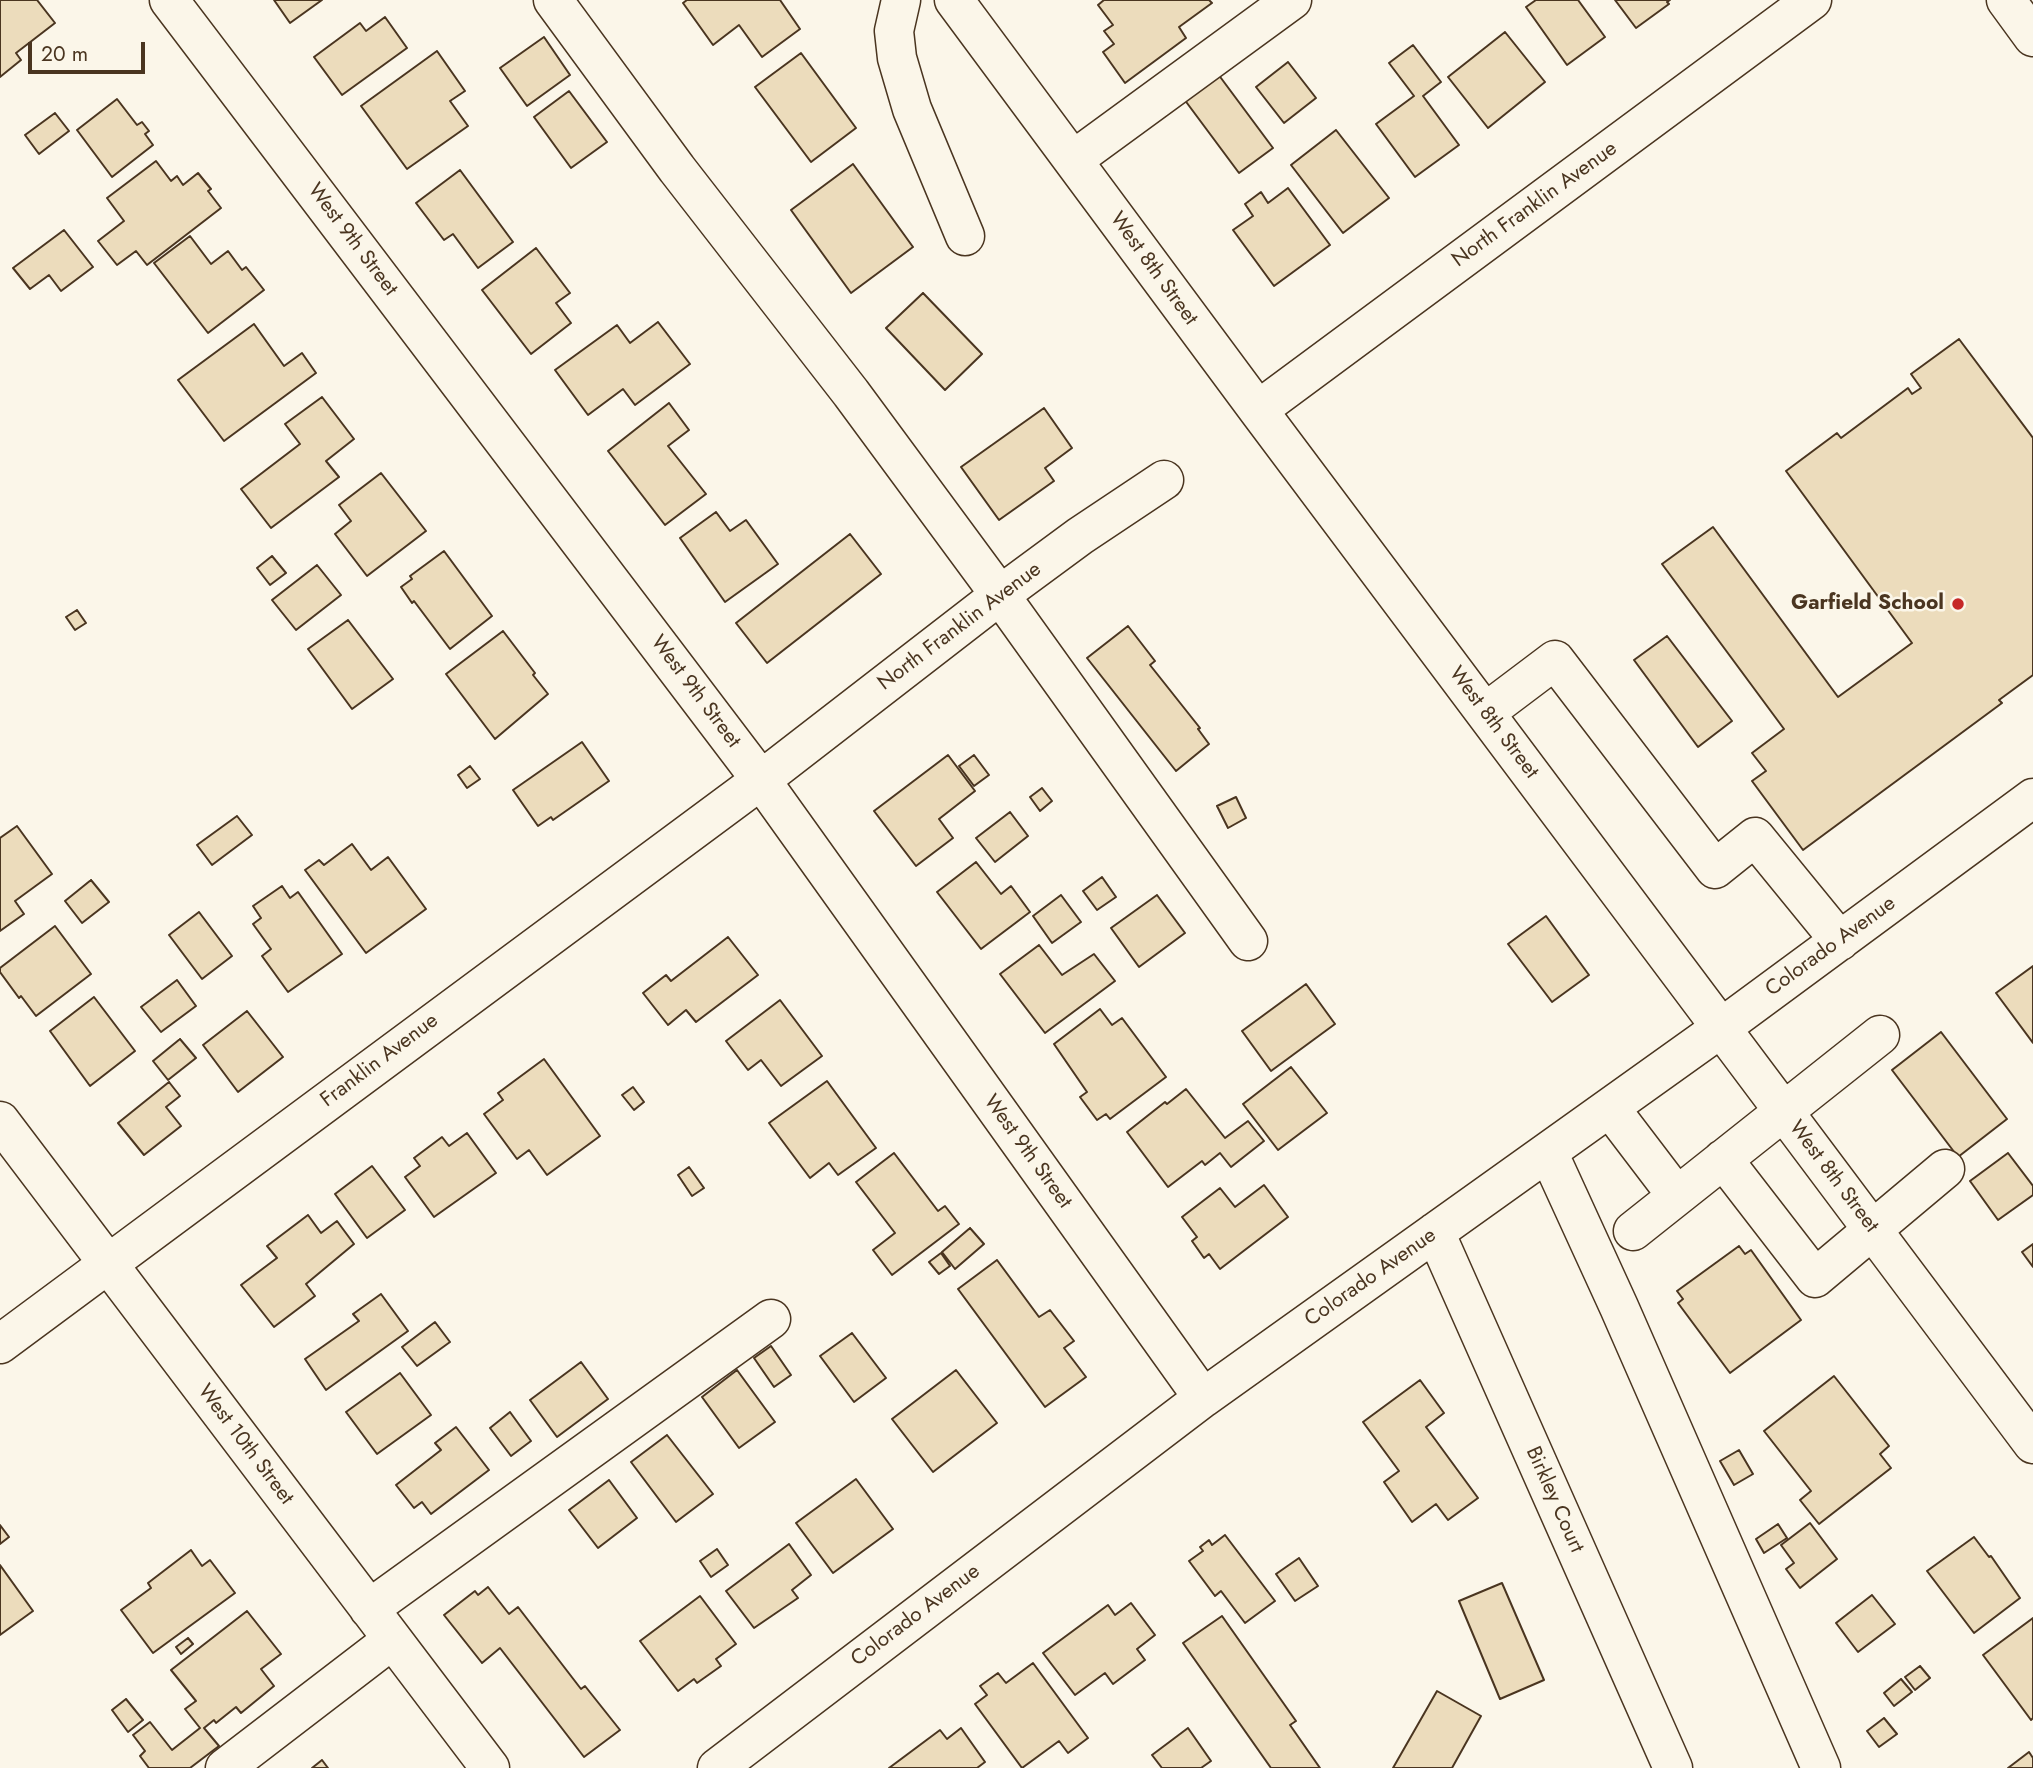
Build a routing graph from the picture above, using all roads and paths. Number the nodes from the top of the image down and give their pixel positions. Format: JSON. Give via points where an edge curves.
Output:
{"nodes":[{"id":1,"x":169,"y":0,"type":"edge"},
{"id":2,"x":553,"y":0,"type":"edge"},
{"id":3,"x":901,"y":0,"type":"edge"},
{"id":4,"x":954,"y":0,"type":"edge"},
{"id":5,"x":1292,"y":0,"type":"edge"},
{"id":6,"x":1812,"y":0,"type":"edge"},
{"id":7,"x":2006,"y":0,"type":"edge"},
{"id":8,"x":2033,"y":37,"type":"edge"},
{"id":9,"x":1073,"y":160,"type":"junction"},
{"id":10,"x":965,"y":236,"type":"dead end"},
{"id":11,"x":1258,"y":410,"type":"junction"},
{"id":12,"x":1164,"y":481,"type":"dead end"},
{"id":13,"x":1000,"y":595,"type":"junction"},
{"id":14,"x":1486,"y":712,"type":"junction"},
{"id":15,"x":761,"y":780,"type":"junction"},
{"id":16,"x":2033,"y":798,"type":"edge"},
{"id":17,"x":1248,"y":941,"type":"dead end"},
{"id":18,"x":1840,"y":941,"type":"junction"},
{"id":19,"x":1721,"y":1028,"type":"junction"},
{"id":20,"x":1880,"y":1035,"type":"dead end"},
{"id":21,"x":1610,"y":1108,"type":"junction"},
{"id":22,"x":1784,"y":1111,"type":"junction"},
{"id":23,"x":0,"y":1121,"type":"edge"},
{"id":24,"x":1548,"y":1152,"type":"junction"},
{"id":25,"x":1723,"y":1159,"type":"junction"},
{"id":26,"x":1945,"y":1169,"type":"dead end"},
{"id":27,"x":1677,"y":1196,"type":"junction"},
{"id":28,"x":1633,"y":1231,"type":"dead end"},
{"id":29,"x":1873,"y":1231,"type":"junction"},
{"id":30,"x":1435,"y":1232,"type":"junction"},
{"id":31,"x":107,"y":1264,"type":"junction"},
{"id":32,"x":771,"y":1319,"type":"dead end"},
{"id":33,"x":0,"y":1344,"type":"edge"},
{"id":34,"x":1203,"y":1398,"type":"junction"},
{"id":35,"x":2033,"y":1444,"type":"edge"},
{"id":36,"x":369,"y":1609,"type":"junction"},
{"id":37,"x":392,"y":1640,"type":"junction"},
{"id":38,"x":225,"y":1768,"type":"edge"},
{"id":39,"x":490,"y":1768,"type":"edge"},
{"id":40,"x":717,"y":1768,"type":"edge"},
{"id":41,"x":1673,"y":1768,"type":"edge"},
{"id":42,"x":1821,"y":1768,"type":"edge"}],
"edges":[{"from":1,"to":15,"type":"street","name":"West 9th Street"},
{"from":2,"to":13,"type":"street"},
{"from":3,"to":10,"type":"street","via":[[894,31],[897,58],[912,109]]},
{"from":4,"to":9,"type":"street","name":"West 8th Street"},
{"from":5,"to":9,"type":"street"},
{"from":6,"to":11,"type":"street","name":"North Franklin Avenue"},
{"from":7,"to":8,"type":"street"},
{"from":9,"to":11,"type":"street","name":"West 8th Street"},
{"from":11,"to":14,"type":"street","name":"West 8th Street"},
{"from":12,"to":13,"type":"street","name":"North Franklin Avenue"},
{"from":13,"to":15,"type":"street","name":"North Franklin Avenue"},
{"from":13,"to":17,"type":"street"},
{"from":14,"to":18,"type":"street","via":[[1555,660],[1715,869],[1755,836]]},
{"from":14,"to":19,"type":"street","name":"West 8th Street"},
{"from":15,"to":31,"type":"street","name":"Franklin Avenue"},
{"from":15,"to":34,"type":"street","name":"West 9th Street"},
{"from":16,"to":18,"type":"street","name":"Colorado Avenue"},
{"from":18,"to":19,"type":"street","name":"Colorado Avenue"},
{"from":19,"to":21,"type":"street","name":"Colorado Avenue"},
{"from":19,"to":22,"type":"street","name":"West 8th Street"},
{"from":20,"to":22,"type":"street"},
{"from":21,"to":24,"type":"street","name":"Colorado Avenue"},
{"from":21,"to":27,"type":"street"},
{"from":22,"to":25,"type":"street"},
{"from":22,"to":29,"type":"street","name":"West 8th Street"},
{"from":23,"to":31,"type":"street","name":"West 10th Street"},
{"from":24,"to":30,"type":"street","name":"Colorado Avenue"},
{"from":24,"to":42,"type":"street"},
{"from":25,"to":27,"type":"street"},
{"from":25,"to":29,"type":"street","via":[[1815,1278]]},
{"from":26,"to":29,"type":"street"},
{"from":27,"to":28,"type":"street"},
{"from":29,"to":35,"type":"street","name":"West 8th Street"},
{"from":30,"to":34,"type":"street","name":"Colorado Avenue"},
{"from":30,"to":41,"type":"street","name":"Birkley Court"},
{"from":31,"to":33,"type":"street","name":"Franklin Avenue"},
{"from":31,"to":36,"type":"street","name":"West 10th Street"},
{"from":32,"to":36,"type":"street"},
{"from":34,"to":40,"type":"street","name":"Colorado Avenue"},
{"from":36,"to":37,"type":"street","name":"West 10th Street"},
{"from":37,"to":38,"type":"street"},
{"from":37,"to":39,"type":"street","name":"West 10th Street"}]}
